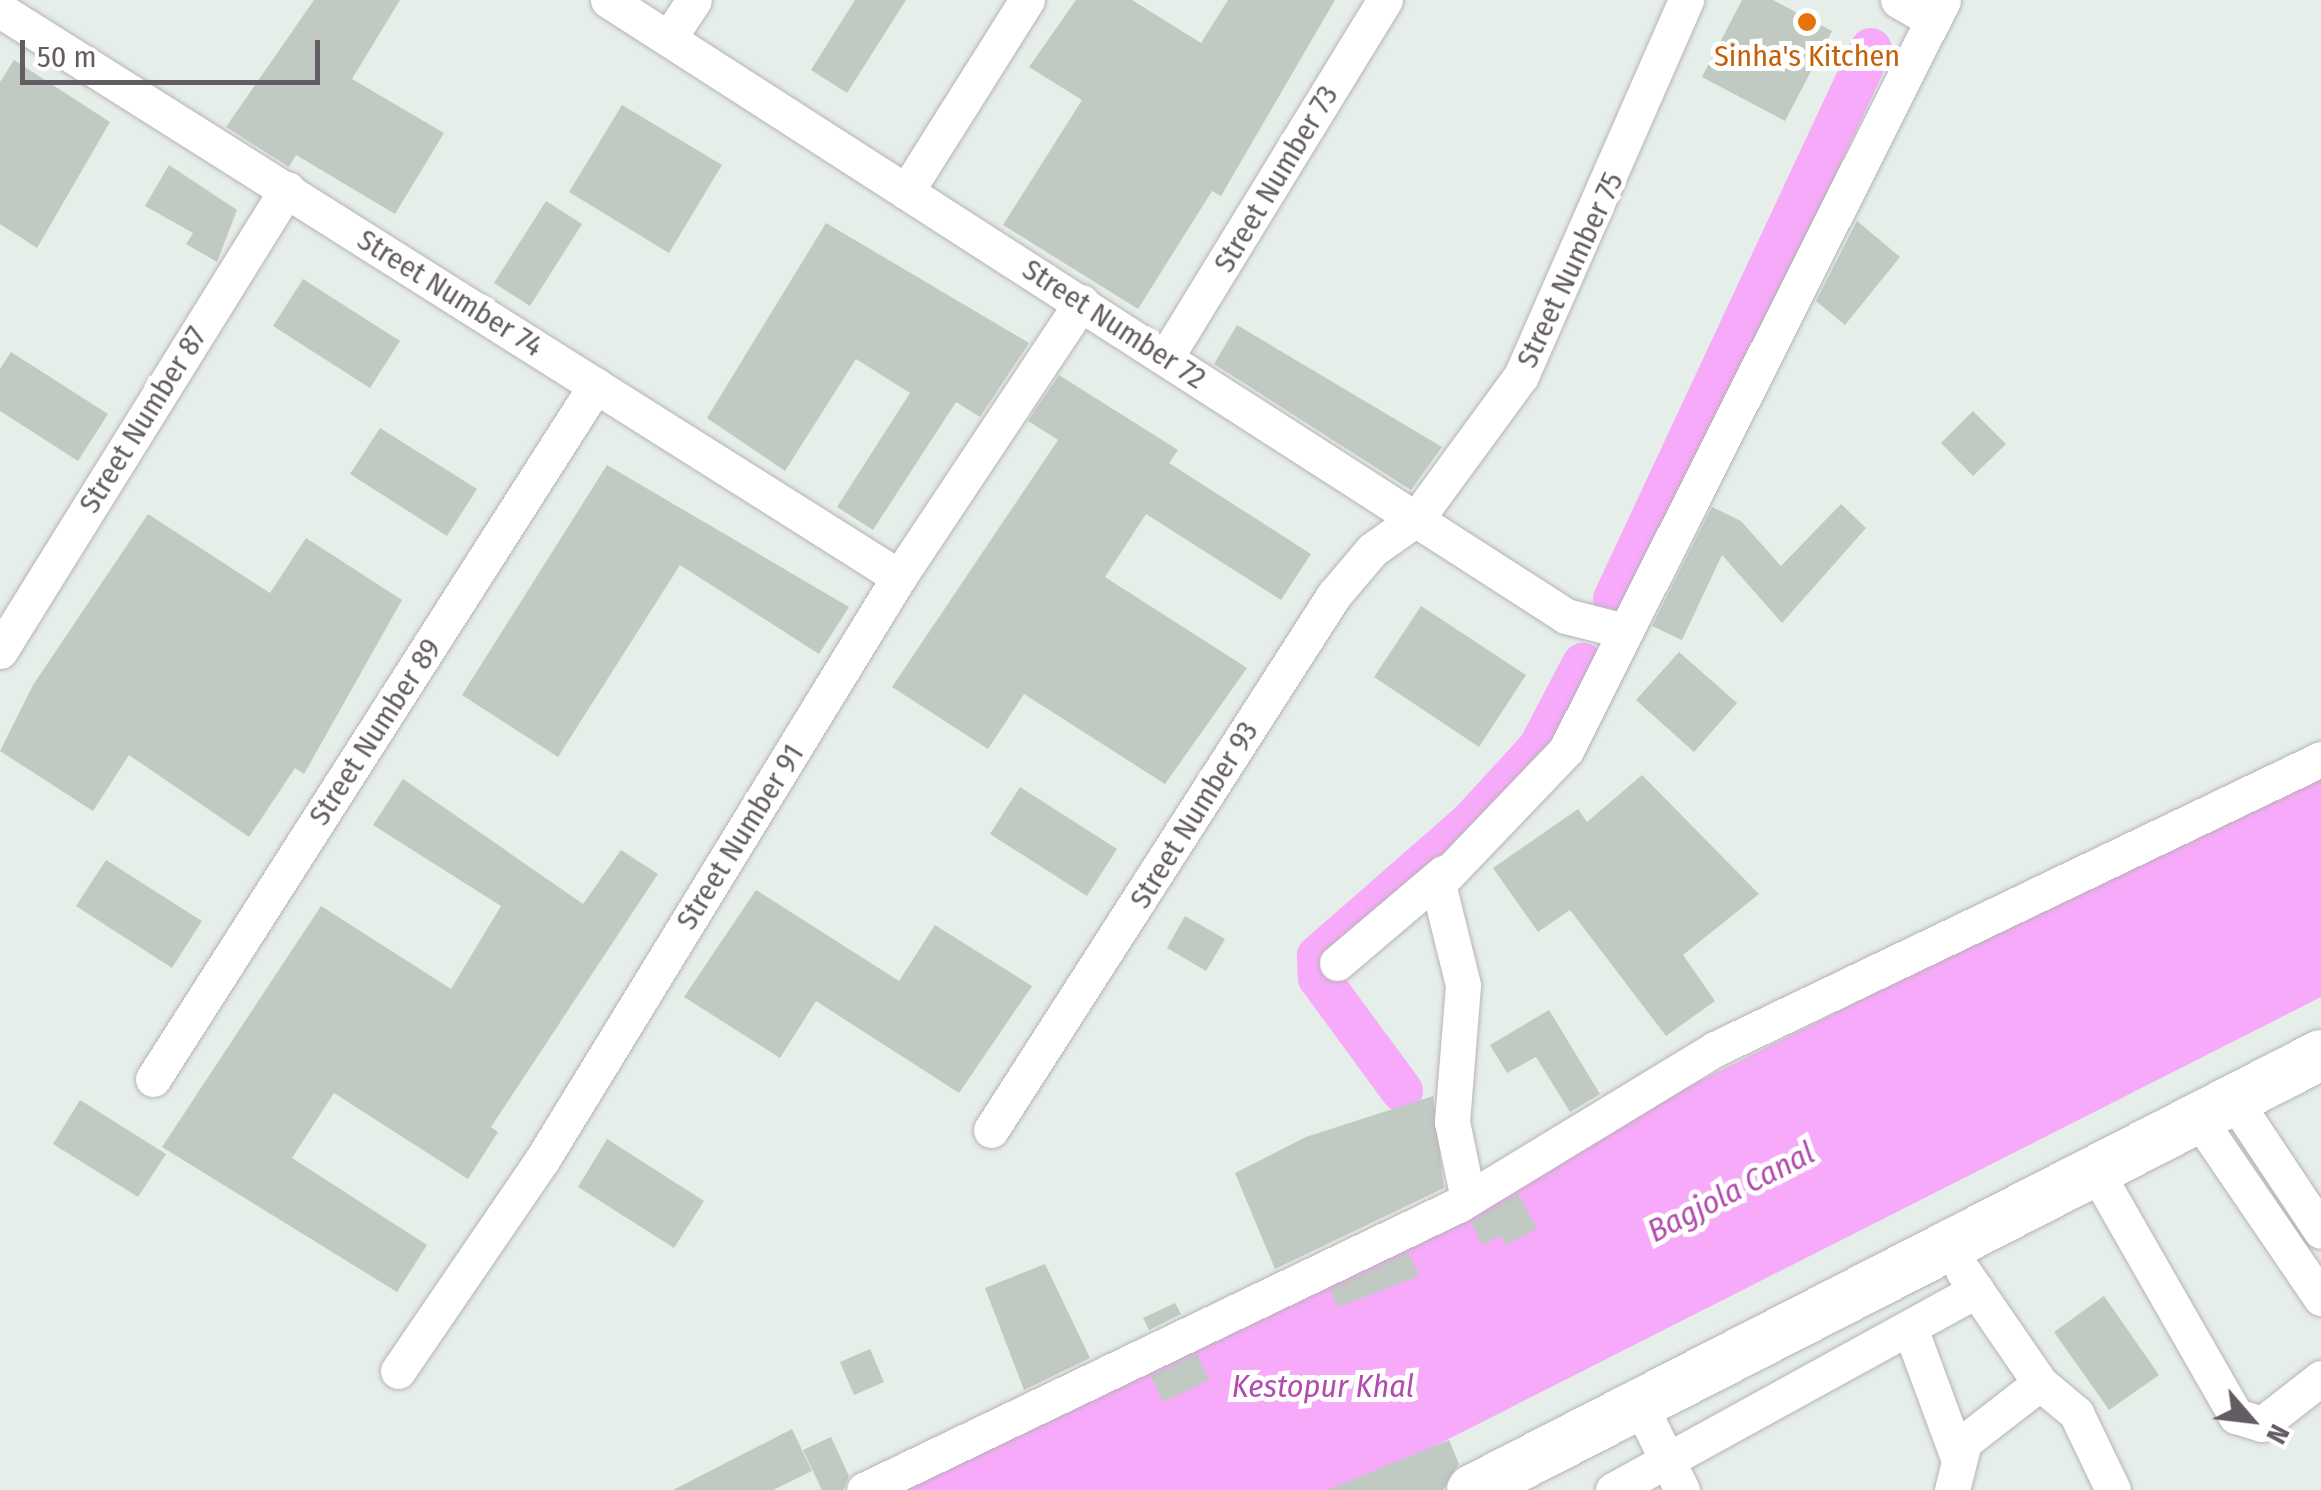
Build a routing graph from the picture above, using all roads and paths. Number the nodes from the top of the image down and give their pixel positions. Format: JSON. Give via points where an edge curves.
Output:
{"nodes":[{"id":1,"x":608,"y":0,"type":"edge"},
{"id":2,"x":694,"y":0,"type":"edge"},
{"id":3,"x":1027,"y":0,"type":"edge"},
{"id":4,"x":1385,"y":0,"type":"edge"},
{"id":5,"x":1686,"y":0,"type":"edge"},
{"id":6,"x":1898,"y":0,"type":"edge"},
{"id":7,"x":0,"y":10,"type":"edge"},
{"id":8,"x":1937,"y":10,"type":"edge"},
{"id":9,"x":668,"y":38,"type":"junction"},
{"id":10,"x":287,"y":190,"type":"junction"},
{"id":11,"x":906,"y":192,"type":"junction"},
{"id":12,"x":1082,"y":302,"type":"junction"},
{"id":13,"x":1166,"y":357,"type":"junction"},
{"id":14,"x":596,"y":386,"type":"junction"},
{"id":15,"x":1417,"y":518,"type":"junction"},
{"id":16,"x":899,"y":577,"type":"junction"},
{"id":17,"x":1625,"y":631,"type":"junction"},
{"id":18,"x":0,"y":651,"type":"edge"},
{"id":19,"x":2321,"y":759,"type":"edge"},
{"id":20,"x":1443,"y":874,"type":"junction"},
{"id":21,"x":1337,"y":963,"type":"dead end"},
{"id":22,"x":2321,"y":1055,"type":"edge"},
{"id":23,"x":153,"y":1080,"type":"dead end"},
{"id":24,"x":2216,"y":1109,"type":"junction"},
{"id":25,"x":991,"y":1130,"type":"dead end"},
{"id":26,"x":2095,"y":1170,"type":"junction"},
{"id":27,"x":1468,"y":1199,"type":"junction"},
{"id":28,"x":2321,"y":1230,"type":"edge"},
{"id":29,"x":1945,"y":1246,"type":"junction"},
{"id":30,"x":1977,"y":1290,"type":"junction"},
{"id":31,"x":2321,"y":1298,"type":"edge"},
{"id":32,"x":1910,"y":1328,"type":"junction"},
{"id":33,"x":398,"y":1371,"type":"dead end"},
{"id":34,"x":2321,"y":1378,"type":"edge"},
{"id":35,"x":2040,"y":1383,"type":"junction"},
{"id":36,"x":1639,"y":1403,"type":"junction"},
{"id":37,"x":1957,"y":1454,"type":"junction"},
{"id":38,"x":1676,"y":1476,"type":"edge"},
{"id":39,"x":864,"y":1490,"type":"edge"},
{"id":40,"x":1472,"y":1490,"type":"edge"},
{"id":41,"x":1613,"y":1490,"type":"edge"},
{"id":42,"x":1952,"y":1490,"type":"edge"},
{"id":43,"x":2113,"y":1490,"type":"edge"}],
"edges":[{"from":1,"to":9,"type":"street","name":"Street Number 72"},
{"from":2,"to":9,"type":"street"},
{"from":3,"to":11,"type":"street"},
{"from":4,"to":13,"type":"street","name":"Street Number 73"},
{"from":5,"to":15,"type":"street","name":"Street Number 75","via":[[1521,376]]},
{"from":6,"to":8,"type":"street"},
{"from":7,"to":10,"type":"street","name":"Street Number 74"},
{"from":8,"to":17,"type":"street"},
{"from":9,"to":11,"type":"street","name":"Street Number 72"},
{"from":10,"to":14,"type":"street","name":"Street Number 74"},
{"from":10,"to":18,"type":"street","name":"Street Number 87"},
{"from":11,"to":12,"type":"street","name":"Street Number 72"},
{"from":12,"to":13,"type":"street","name":"Street Number 72"},
{"from":12,"to":16,"type":"street","name":"Street Number 91"},
{"from":13,"to":15,"type":"street","name":"Street Number 72"},
{"from":14,"to":16,"type":"street","name":"Street Number 74"},
{"from":14,"to":23,"type":"street","name":"Street Number 89"},
{"from":15,"to":17,"type":"street","name":"Street Number 72","via":[[1566,616]]},
{"from":15,"to":25,"type":"street","name":"Street Number 93","via":[[1372,550],[1334,596]]},
{"from":16,"to":33,"type":"street","name":"Street Number 91","via":[[542,1160]]},
{"from":17,"to":20,"type":"street","via":[[1552,771]]},
{"from":19,"to":27,"type":"street","via":[[1715,1049]]},
{"from":20,"to":21,"type":"street"},
{"from":20,"to":27,"type":"street","via":[[1437,896],[1465,1004],[1452,1122]]},
{"from":22,"to":24,"type":"street"},
{"from":24,"to":26,"type":"street"},
{"from":24,"to":28,"type":"street"},
{"from":24,"to":31,"type":"street"},
{"from":26,"to":29,"type":"street"},
{"from":26,"to":34,"type":"street","via":[[2236,1416],[2262,1424]]},
{"from":27,"to":39,"type":"street"},
{"from":29,"to":30,"type":"street"},
{"from":29,"to":36,"type":"street"},
{"from":30,"to":32,"type":"street"},
{"from":30,"to":35,"type":"street"},
{"from":32,"to":37,"type":"street"},
{"from":32,"to":38,"type":"street"},
{"from":35,"to":37,"type":"street"},
{"from":35,"to":43,"type":"street","via":[[2076,1413]]},
{"from":36,"to":38,"type":"street"},
{"from":36,"to":40,"type":"street"},
{"from":37,"to":42,"type":"street"},
{"from":38,"to":41,"type":"street"}]}
